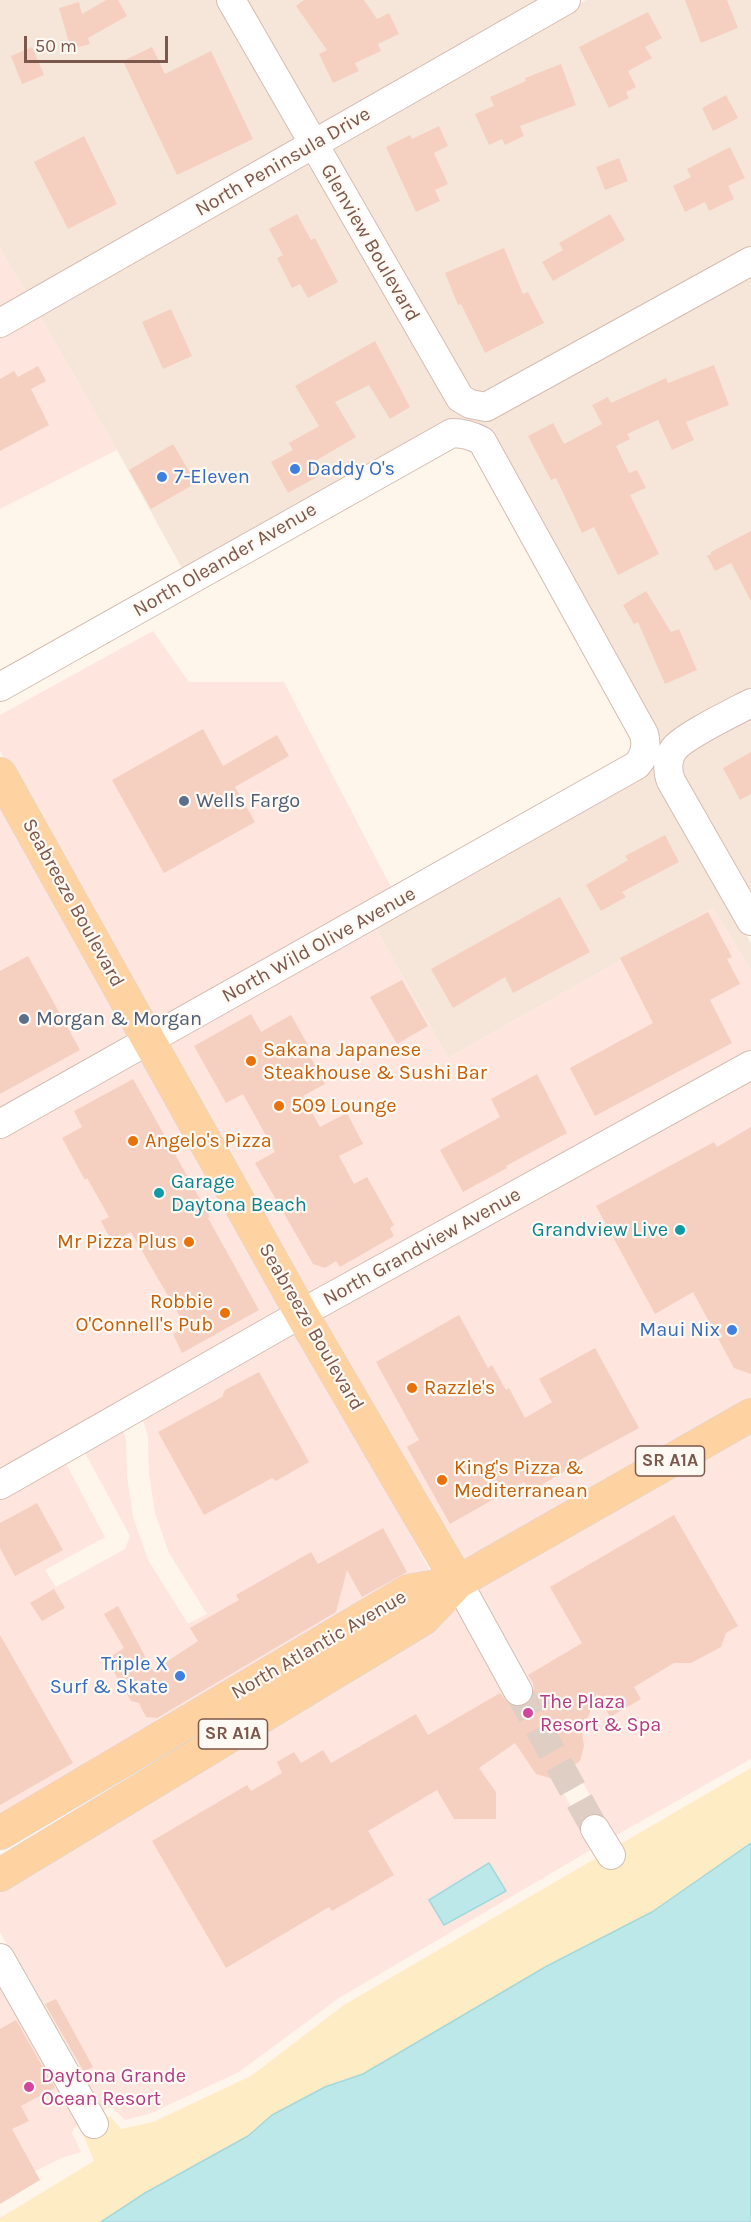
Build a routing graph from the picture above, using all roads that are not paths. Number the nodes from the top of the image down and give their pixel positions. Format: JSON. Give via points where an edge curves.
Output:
{"nodes":[{"id":1,"x":231,"y":0,"type":"edge"},
{"id":2,"x":566,"y":0,"type":"edge"},
{"id":3,"x":314,"y":144,"type":"junction"},
{"id":4,"x":751,"y":261,"type":"edge"},
{"id":5,"x":0,"y":323,"type":"edge"},
{"id":6,"x":0,"y":687,"type":"edge"},
{"id":7,"x":751,"y":703,"type":"edge"},
{"id":8,"x":637,"y":765,"type":"joint"},
{"id":9,"x":0,"y":774,"type":"edge"},
{"id":10,"x":751,"y":921,"type":"edge"},
{"id":11,"x":150,"y":1040,"type":"junction"},
{"id":12,"x":751,"y":1065,"type":"edge"},
{"id":13,"x":0,"y":1124,"type":"edge"},
{"id":14,"x":301,"y":1313,"type":"junction"},
{"id":15,"x":751,"y":1415,"type":"edge"},
{"id":16,"x":0,"y":1485,"type":"edge"},
{"id":17,"x":458,"y":1582,"type":"junction"},
{"id":18,"x":518,"y":1691,"type":"tunnel mouth"},
{"id":19,"x":596,"y":1829,"type":"tunnel mouth"},
{"id":20,"x":0,"y":1833,"type":"edge"},
{"id":21,"x":611,"y":1855,"type":"dead end"},
{"id":22,"x":0,"y":1875,"type":"edge"},
{"id":23,"x":0,"y":1958,"type":"edge"},
{"id":24,"x":94,"y":2124,"type":"dead end"}],
"edges":[{"from":1,"to":3,"type":"street","name":"Glenview Boulevard"},
{"from":2,"to":3,"type":"street","name":"North Peninsula Drive"},
{"from":3,"to":4,"type":"street","name":"Glenview Boulevard","via":[[460,398],[470,404],[486,407]]},
{"from":3,"to":5,"type":"street","name":"North Peninsula Drive"},
{"from":6,"to":8,"type":"street","name":"North Oleander Avenue","via":[[452,434],[470,435],[482,441],[644,734],[646,746]]},
{"from":7,"to":10,"type":"street","via":[[680,743],[671,753],[668,768]]},
{"from":8,"to":11,"type":"street","name":"North Wild Olive Avenue"},
{"from":9,"to":11,"type":"main road","name":"Seabreeze Boulevard"},
{"from":11,"to":13,"type":"street","name":"North Wild Olive Avenue"},
{"from":11,"to":14,"type":"main road","name":"Seabreeze Boulevard"},
{"from":12,"to":14,"type":"street","name":"North Grandview Avenue"},
{"from":14,"to":16,"type":"street","name":"North Grandview Avenue"},
{"from":14,"to":17,"type":"main road","name":"Seabreeze Boulevard"},
{"from":15,"to":17,"type":"main road","name":"North Atlantic Avenue","number":"SR A1A"},
{"from":17,"to":18,"type":"street","name":"Seabreeze Boulevard"},
{"from":17,"to":20,"type":"main road","name":"North Atlantic Avenue","number":"SR A1A","via":[[409,1591]]},
{"from":17,"to":22,"type":"main road","name":"North Atlantic Avenue","number":"SR A1A","via":[[423,1619]]},
{"from":19,"to":21,"type":"street"},
{"from":23,"to":24,"type":"street"}]}
